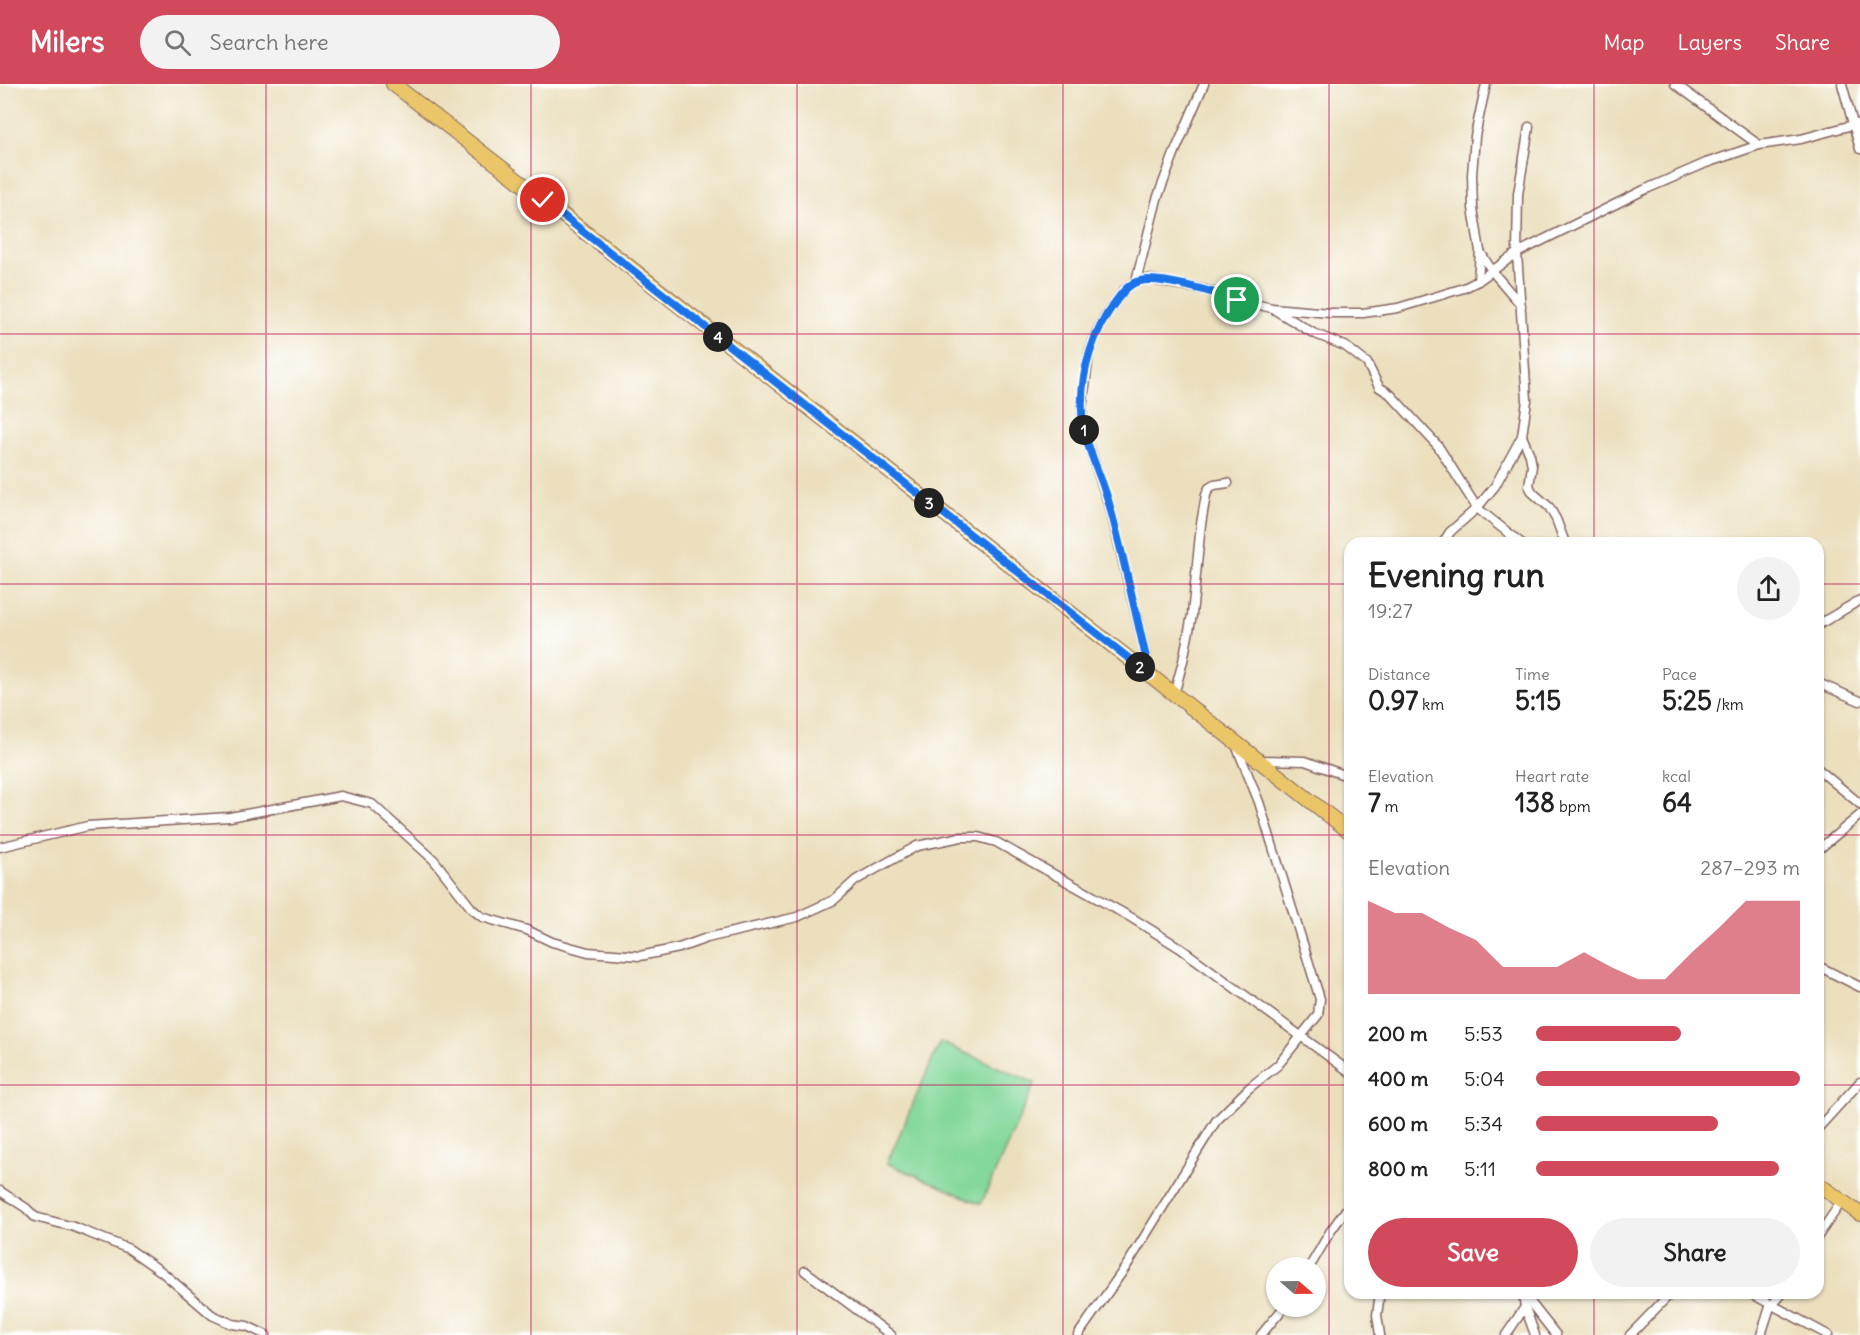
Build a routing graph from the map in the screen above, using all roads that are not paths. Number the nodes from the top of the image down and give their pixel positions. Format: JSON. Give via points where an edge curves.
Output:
{"nodes":[{"id":1,"x":393,"y":84,"type":"edge"},
{"id":2,"x":1204,"y":84,"type":"edge"},
{"id":3,"x":1486,"y":84,"type":"edge"},
{"id":4,"x":1675,"y":84,"type":"edge"},
{"id":5,"x":1842,"y":84,"type":"edge"},
{"id":6,"x":1856,"y":125,"type":"edge"},
{"id":7,"x":1528,"y":127,"type":"dead end"},
{"id":8,"x":1759,"y":145,"type":"junction"},
{"id":9,"x":1860,"y":148,"type":"edge"},
{"id":10,"x":1480,"y":251,"type":"junction"},
{"id":11,"x":1518,"y":253,"type":"junction"},
{"id":12,"x":1492,"y":272,"type":"junction"},
{"id":13,"x":1136,"y":281,"type":"junction"},
{"id":14,"x":1478,"y":281,"type":"junction"},
{"id":15,"x":1521,"y":305,"type":"junction"},
{"id":16,"x":1272,"y":308,"type":"junction"},
{"id":17,"x":1522,"y":436,"type":"junction"},
{"id":18,"x":1228,"y":483,"type":"dead end"},
{"id":19,"x":1476,"y":508,"type":"junction"},
{"id":20,"x":1447,"y":537,"type":"edge"},
{"id":21,"x":1513,"y":537,"type":"edge"},
{"id":22,"x":1563,"y":537,"type":"edge"},
{"id":23,"x":1860,"y":600,"type":"edge"},
{"id":24,"x":1824,"y":621,"type":"edge"},
{"id":25,"x":1150,"y":675,"type":"junction"},
{"id":26,"x":1824,"y":685,"type":"edge"},
{"id":27,"x":1174,"y":695,"type":"junction"},
{"id":28,"x":1860,"y":700,"type":"edge"},
{"id":29,"x":1235,"y":741,"type":"junction"},
{"id":30,"x":1260,"y":760,"type":"junction"},
{"id":31,"x":1824,"y":774,"type":"edge"},
{"id":32,"x":1344,"y":775,"type":"edge"},
{"id":33,"x":1860,"y":804,"type":"edge"},
{"id":34,"x":1860,"y":815,"type":"edge"},
{"id":35,"x":1344,"y":827,"type":"edge"},
{"id":36,"x":1824,"y":845,"type":"edge"},
{"id":37,"x":0,"y":847,"type":"edge"},
{"id":38,"x":1824,"y":969,"type":"edge"},
{"id":39,"x":1860,"y":987,"type":"edge"},
{"id":40,"x":1300,"y":1037,"type":"junction"},
{"id":41,"x":1344,"y":1068,"type":"edge"},
{"id":42,"x":1860,"y":1082,"type":"edge"},
{"id":43,"x":1824,"y":1121,"type":"edge"},
{"id":44,"x":1824,"y":1188,"type":"edge"},
{"id":45,"x":0,"y":1191,"type":"edge"},
{"id":46,"x":1842,"y":1201,"type":"junction"},
{"id":47,"x":1344,"y":1212,"type":"edge"},
{"id":48,"x":1860,"y":1214,"type":"edge"},
{"id":49,"x":1824,"y":1227,"type":"edge"},
{"id":50,"x":1315,"y":1257,"type":"edge"},
{"id":51,"x":806,"y":1271,"type":"dead end"},
{"id":52,"x":1379,"y":1299,"type":"edge"},
{"id":53,"x":1524,"y":1299,"type":"edge"},
{"id":54,"x":1528,"y":1299,"type":"edge"},
{"id":55,"x":1665,"y":1299,"type":"edge"},
{"id":56,"x":1763,"y":1299,"type":"edge"},
{"id":57,"x":1778,"y":1299,"type":"edge"},
{"id":58,"x":1773,"y":1304,"type":"junction"},
{"id":59,"x":1525,"y":1307,"type":"junction"},
{"id":60,"x":1276,"y":1317,"type":"edge"},
{"id":61,"x":266,"y":1335,"type":"edge"},
{"id":62,"x":891,"y":1335,"type":"edge"},
{"id":63,"x":1078,"y":1335,"type":"edge"},
{"id":64,"x":1261,"y":1335,"type":"edge"},
{"id":65,"x":1380,"y":1335,"type":"edge"},
{"id":66,"x":1506,"y":1335,"type":"edge"},
{"id":67,"x":1534,"y":1335,"type":"edge"},
{"id":68,"x":1556,"y":1335,"type":"edge"},
{"id":69,"x":1630,"y":1335,"type":"edge"},
{"id":70,"x":1761,"y":1335,"type":"edge"},
{"id":71,"x":1828,"y":1335,"type":"edge"}],
"edges":[{"from":1,"to":25,"type":"main road"},
{"from":2,"to":13,"type":"street","via":[[1157,199]]},
{"from":3,"to":10,"type":"street","via":[[1472,175]]},
{"from":4,"to":8,"type":"street"},
{"from":5,"to":6,"type":"street"},
{"from":6,"to":8,"type":"street"},
{"from":6,"to":9,"type":"street"},
{"from":7,"to":11,"type":"street","via":[[1518,194]]},
{"from":8,"to":11,"type":"street","via":[[1644,190]]},
{"from":10,"to":12,"type":"street"},
{"from":10,"to":14,"type":"street"},
{"from":11,"to":12,"type":"street"},
{"from":11,"to":15,"type":"street"},
{"from":12,"to":14,"type":"street"},
{"from":12,"to":15,"type":"street"},
{"from":13,"to":16,"type":"street","via":[[1149,279]]},
{"from":13,"to":25,"type":"street","via":[[1124,290],[1096,334],[1089,354],[1082,409],[1083,429],[1110,508]]},
{"from":14,"to":16,"type":"street","via":[[1398,308],[1363,313]]},
{"from":15,"to":17,"type":"street","via":[[1527,400]]},
{"from":16,"to":19,"type":"street","via":[[1313,333],[1345,346],[1367,363],[1379,387],[1437,446]]},
{"from":17,"to":19,"type":"street","via":[[1495,486]]},
{"from":17,"to":22,"type":"street","via":[[1532,466],[1530,486],[1549,507]]},
{"from":18,"to":27,"type":"street","via":[[1214,485],[1206,495],[1192,615]]},
{"from":19,"to":20,"type":"street"},
{"from":19,"to":21,"type":"street"},
{"from":23,"to":24,"type":"street"},
{"from":25,"to":27,"type":"main road"},
{"from":26,"to":28,"type":"street"},
{"from":27,"to":29,"type":"main road"},
{"from":29,"to":30,"type":"main road"},
{"from":29,"to":40,"type":"street","via":[[1259,802],[1320,999],[1318,1015]]},
{"from":30,"to":32,"type":"street","via":[[1305,761]]},
{"from":30,"to":35,"type":"main road"},
{"from":31,"to":33,"type":"street"},
{"from":34,"to":36,"type":"street"},
{"from":37,"to":40,"type":"street","via":[[88,826],[230,817],[341,796],[372,804],[434,860],[472,909],[482,916],[588,952],[640,956],[797,916],[834,900],[856,880],[917,846],[978,837],[996,842],[1132,918],[1180,948]]},
{"from":38,"to":39,"type":"street"},
{"from":40,"to":41,"type":"street"},
{"from":40,"to":63,"type":"street","via":[[1278,1065],[1216,1121],[1127,1266]]},
{"from":42,"to":43,"type":"street"},
{"from":44,"to":46,"type":"main road"},
{"from":45,"to":61,"type":"street","via":[[35,1217],[74,1227],[129,1250],[162,1272],[212,1315]]},
{"from":46,"to":48,"type":"main road"},
{"from":46,"to":49,"type":"street"},
{"from":47,"to":50,"type":"street"},
{"from":51,"to":62,"type":"street"},
{"from":52,"to":65,"type":"street"},
{"from":53,"to":59,"type":"street"},
{"from":54,"to":68,"type":"street"},
{"from":55,"to":69,"type":"street"},
{"from":56,"to":58,"type":"street"},
{"from":57,"to":58,"type":"street"},
{"from":58,"to":70,"type":"street"},
{"from":58,"to":71,"type":"street"},
{"from":59,"to":66,"type":"street"},
{"from":59,"to":67,"type":"street"},
{"from":60,"to":64,"type":"street"}]}
